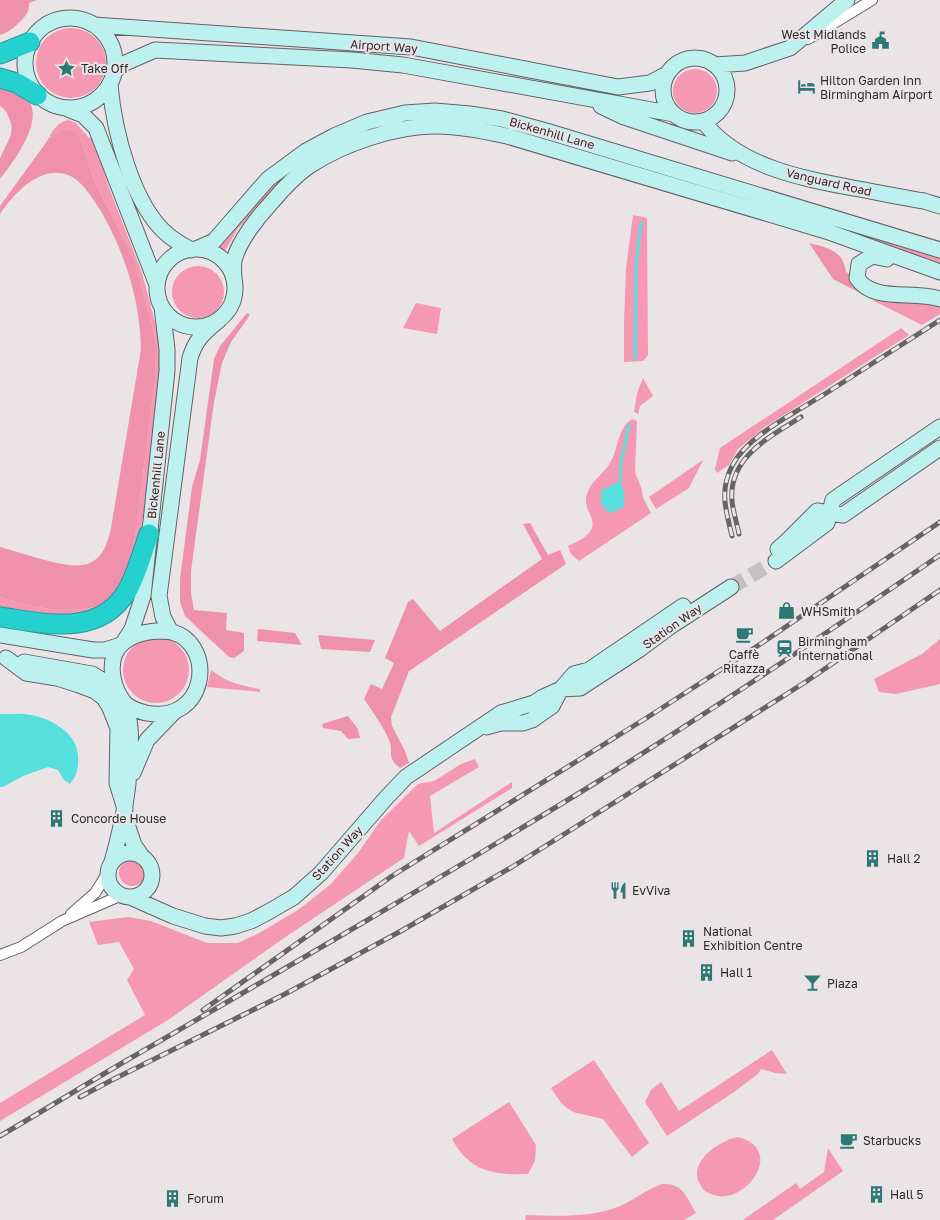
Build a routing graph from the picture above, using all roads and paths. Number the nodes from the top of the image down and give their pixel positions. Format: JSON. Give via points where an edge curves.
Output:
{"nodes":[{"id":1,"x":847,"y":0,"type":"edge"},
{"id":2,"x":872,"y":0,"type":"edge"},
{"id":3,"x":94,"y":25,"type":"junction"},
{"id":4,"x":30,"y":42,"type":"junction"},
{"id":5,"x":790,"y":48,"type":"junction"},
{"id":6,"x":0,"y":54,"type":"edge"},
{"id":7,"x":716,"y":65,"type":"junction"},
{"id":8,"x":667,"y":74,"type":"junction"},
{"id":9,"x":0,"y":78,"type":"edge"},
{"id":10,"x":112,"y":78,"type":"junction"},
{"id":11,"x":37,"y":95,"type":"junction"},
{"id":12,"x":576,"y":95,"type":"junction"},
{"id":13,"x":67,"y":109,"type":"junction"},
{"id":14,"x":674,"y":114,"type":"junction"},
{"id":15,"x":703,"y":121,"type":"junction"},
{"id":16,"x":754,"y":162,"type":"junction"},
{"id":17,"x":940,"y":206,"type":"edge"},
{"id":18,"x":193,"y":250,"type":"junction"},
{"id":19,"x":940,"y":250,"type":"edge"},
{"id":20,"x":918,"y":264,"type":"junction"},
{"id":21,"x":940,"y":272,"type":"edge"},
{"id":22,"x":234,"y":280,"type":"junction"},
{"id":23,"x":157,"y":285,"type":"junction"},
{"id":24,"x":940,"y":299,"type":"edge"},
{"id":25,"x":162,"y":308,"type":"junction"},
{"id":26,"x":220,"y":319,"type":"junction"},
{"id":27,"x":940,"y":426,"type":"edge"},
{"id":28,"x":940,"y":448,"type":"edge"},
{"id":29,"x":828,"y":512,"type":"junction"},
{"id":30,"x":149,"y":534,"type":"junction"},
{"id":31,"x":773,"y":557,"type":"tunnel mouth"},
{"id":32,"x":728,"y":583,"type":"tunnel mouth"},
{"id":33,"x":0,"y":617,"type":"edge"},
{"id":34,"x":172,"y":632,"type":"junction"},
{"id":35,"x":0,"y":635,"type":"edge"},
{"id":36,"x":123,"y":642,"type":"junction"},
{"id":37,"x":3,"y":658,"type":"edge"},
{"id":38,"x":115,"y":688,"type":"junction"},
{"id":39,"x":124,"y":703,"type":"junction"},
{"id":40,"x":174,"y":712,"type":"junction"},
{"id":41,"x":130,"y":781,"type":"junction"},
{"id":42,"x":125,"y":812,"type":"junction"},
{"id":43,"x":141,"y":855,"type":"junction"},
{"id":44,"x":110,"y":868,"type":"junction"},
{"id":45,"x":150,"y":883,"type":"junction"},
{"id":46,"x":126,"y":896,"type":"junction"},
{"id":47,"x":173,"y":916,"type":"junction"},
{"id":48,"x":62,"y":921,"type":"junction"},
{"id":49,"x":0,"y":955,"type":"edge"}],
"edges":[{"from":1,"to":5,"type":"street"},
{"from":2,"to":5,"type":"street"},
{"from":3,"to":4,"type":"street","via":[[71,18],[51,22],[40,29]]},
{"from":3,"to":8,"type":"street","name":"Airport Way","via":[[411,47],[618,87],[650,83]]},
{"from":3,"to":10,"type":"street","via":[[106,36],[113,50]]},
{"from":4,"to":6,"type":"highway"},
{"from":4,"to":11,"type":"street","via":[[24,59],[25,71]]},
{"from":5,"to":7,"type":"street","via":[[745,63]]},
{"from":7,"to":8,"type":"street","via":[[699,58],[687,59]]},
{"from":7,"to":15,"type":"street","via":[[727,86],[726,100],[718,113]]},
{"from":8,"to":14,"type":"street","via":[[663,90],[666,103]]},
{"from":9,"to":11,"type":"highway","via":[[17,83]]},
{"from":10,"to":12,"type":"street","name":"Airport Way","via":[[122,64],[155,50],[198,51],[403,64]]},
{"from":10,"to":13,"type":"street","via":[[100,97],[86,106]]},
{"from":10,"to":18,"type":"street","via":[[114,121],[136,188],[149,213],[166,234]]},
{"from":11,"to":13,"type":"street","via":[[52,105]]},
{"from":12,"to":14,"type":"street","name":"Airport Way"},
{"from":12,"to":16,"type":"street","via":[[624,116]]},
{"from":13,"to":23,"type":"street","via":[[83,115],[96,128]]},
{"from":14,"to":15,"type":"street","via":[[692,122]]},
{"from":15,"to":16,"type":"street","name":"Vanguard Road","via":[[716,136]]},
{"from":16,"to":17,"type":"street","name":"Vanguard Road","via":[[799,177]]},
{"from":18,"to":19,"type":"street","name":"Bickenhill Lane","via":[[214,241],[268,179],[306,151],[367,122],[405,113],[435,112],[502,119],[546,131]]},
{"from":18,"to":22,"type":"street","via":[[216,255],[230,270]]},
{"from":18,"to":23,"type":"street","via":[[180,252],[171,258],[159,275]]},
{"from":20,"to":21,"type":"street","name":"Bickenhill Lane"},
{"from":20,"to":22,"type":"street","name":"Bickenhill Lane","via":[[826,231],[507,136],[434,126],[356,142],[308,167],[256,221],[234,260]]},
{"from":20,"to":24,"type":"street","via":[[872,256],[859,264],[857,278],[862,286],[873,292]]},
{"from":22,"to":26,"type":"street","via":[[232,302]]},
{"from":23,"to":25,"type":"street"},
{"from":25,"to":26,"type":"street","via":[[178,323],[188,326],[199,327]]},
{"from":25,"to":30,"type":"street","name":"Bickenhill Lane","via":[[168,349],[167,371]]},
{"from":26,"to":34,"type":"street","name":"Bickenhill Lane","via":[[194,344],[190,358],[159,596],[163,617]]},
{"from":27,"to":29,"type":"street","via":[[833,500]]},
{"from":28,"to":29,"type":"street","via":[[843,515]]},
{"from":29,"to":31,"type":"street","via":[[827,523]]},
{"from":30,"to":33,"type":"highway","via":[[126,592],[113,608],[97,618],[84,623],[60,624]]},
{"from":30,"to":36,"type":"street","name":"Bickenhill Lane","via":[[143,596],[132,629]]},
{"from":32,"to":47,"type":"street","name":"Station Way","via":[[665,617],[589,670],[574,674],[561,689],[534,703],[501,713],[406,777],[321,873],[294,897],[264,915],[236,926],[205,926]]},
{"from":34,"to":36,"type":"street","via":[[145,632]]},
{"from":34,"to":40,"type":"street","via":[[192,646],[200,667],[198,687],[193,696],[185,707]]},
{"from":35,"to":36,"type":"street","via":[[93,650],[105,650]]},
{"from":36,"to":38,"type":"street","via":[[116,652],[112,668]]},
{"from":37,"to":38,"type":"street","via":[[92,674]]},
{"from":37,"to":42,"type":"street","via":[[26,673],[79,685],[104,698],[118,728],[117,783]]},
{"from":38,"to":39,"type":"street"},
{"from":39,"to":40,"type":"street","via":[[133,709],[154,714]]},
{"from":39,"to":41,"type":"street","via":[[131,737]]},
{"from":40,"to":41,"type":"street","via":[[148,740]]},
{"from":41,"to":42,"type":"street"},
{"from":42,"to":43,"type":"street","via":[[134,845]]},
{"from":42,"to":44,"type":"street"},
{"from":43,"to":44,"type":"street","via":[[125,853],[115,858]]},
{"from":43,"to":45,"type":"street","via":[[152,871]]},
{"from":44,"to":46,"type":"street","via":[[111,887]]},
{"from":44,"to":48,"type":"street","via":[[95,893]]},
{"from":45,"to":46,"type":"street","via":[[142,893]]},
{"from":45,"to":47,"type":"street"},
{"from":46,"to":47,"type":"street","name":"Station Way"},
{"from":46,"to":48,"type":"street"},
{"from":48,"to":49,"type":"street"}]}
